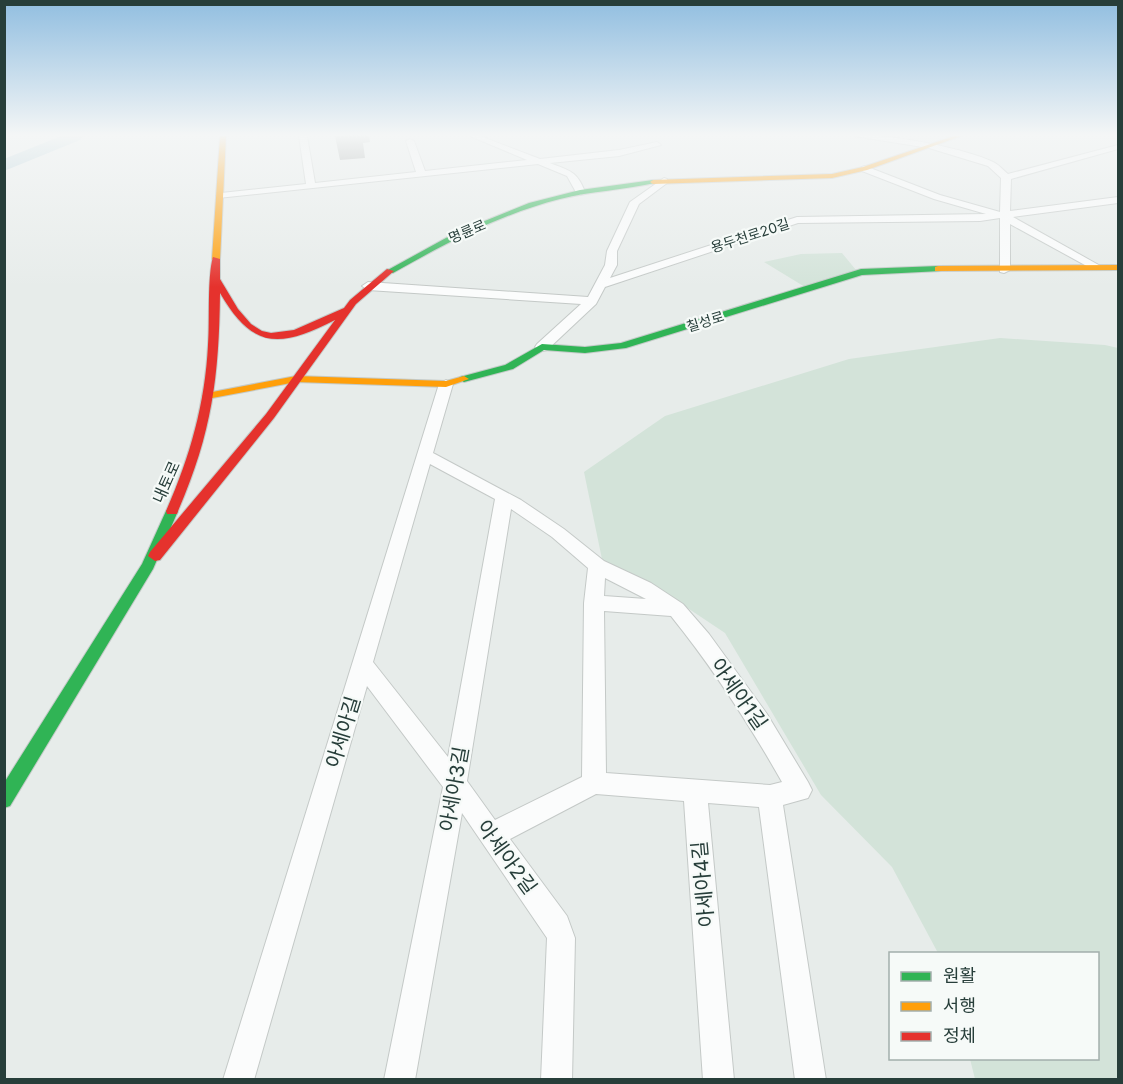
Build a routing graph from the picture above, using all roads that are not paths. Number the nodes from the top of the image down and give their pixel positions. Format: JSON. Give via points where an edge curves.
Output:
{"nodes":[{"id":1,"x":221,"y":187,"type":"edge"},
{"id":2,"x":306,"y":187,"type":"edge"},
{"id":3,"x":578,"y":187,"type":"edge"},
{"id":4,"x":621,"y":187,"type":"edge"},
{"id":5,"x":656,"y":187,"type":"edge"},
{"id":6,"x":912,"y":187,"type":"edge"},
{"id":7,"x":1006,"y":187,"type":"edge"},
{"id":8,"x":580,"y":192,"type":"junction"},
{"id":9,"x":221,"y":196,"type":"junction"},
{"id":10,"x":1119,"y":200,"type":"edge"},
{"id":11,"x":1004,"y":216,"type":"junction"},
{"id":12,"x":1098,"y":268,"type":"junction"},
{"id":13,"x":1119,"y":268,"type":"edge"},
{"id":14,"x":1004,"y":270,"type":"junction"},
{"id":15,"x":216,"y":280,"type":"junction"},
{"id":16,"x":603,"y":284,"type":"junction"},
{"id":17,"x":368,"y":286,"type":"junction"},
{"id":18,"x":592,"y":301,"type":"junction"},
{"id":19,"x":347,"y":310,"type":"junction"},
{"id":20,"x":542,"y":347,"type":"junction"},
{"id":21,"x":296,"y":379,"type":"junction"},
{"id":22,"x":446,"y":384,"type":"junction"},
{"id":23,"x":207,"y":396,"type":"junction"},
{"id":24,"x":425,"y":455,"type":"junction"},
{"id":25,"x":504,"y":498,"type":"junction"},
{"id":26,"x":148,"y":565,"type":"junction"},
{"id":27,"x":597,"y":566,"type":"junction"},
{"id":28,"x":594,"y":603,"type":"junction"},
{"id":29,"x":676,"y":609,"type":"junction"},
{"id":30,"x":363,"y":665,"type":"junction"},
{"id":31,"x":594,"y":783,"type":"junction"},
{"id":32,"x":455,"y":784,"type":"junction"},
{"id":33,"x":695,"y":789,"type":"junction"},
{"id":34,"x":770,"y":796,"type":"junction"},
{"id":35,"x":4,"y":800,"type":"edge"},
{"id":36,"x":491,"y":835,"type":"junction"},
{"id":37,"x":238,"y":1080,"type":"edge"},
{"id":38,"x":399,"y":1080,"type":"edge"},
{"id":39,"x":556,"y":1080,"type":"edge"},
{"id":40,"x":719,"y":1080,"type":"edge"},
{"id":41,"x":811,"y":1080,"type":"edge"}],
"edges":[{"from":1,"to":9,"type":"street","name":"내토로"},
{"from":2,"to":9,"type":"street"},
{"from":3,"to":8,"type":"street"},
{"from":4,"to":8,"type":"street","name":"명륜로"},
{"from":5,"to":16,"type":"street","via":[[635,202],[620,230]]},
{"from":6,"to":11,"type":"street"},
{"from":7,"to":11,"type":"street"},
{"from":8,"to":17,"type":"street","name":"명륜로","via":[[527,207],[442,242]]},
{"from":9,"to":15,"type":"street","name":"내토로"},
{"from":10,"to":11,"type":"street","name":"용두천로20길"},
{"from":11,"to":12,"type":"street"},
{"from":11,"to":14,"type":"street"},
{"from":11,"to":16,"type":"street","name":"용두천로20길","via":[[797,220]]},
{"from":12,"to":13,"type":"street","name":"칠성로"},
{"from":12,"to":14,"type":"street","name":"칠성로"},
{"from":14,"to":20,"type":"street","name":"칠성로","via":[[861,272],[622,346],[585,350]]},
{"from":15,"to":19,"type":"street","via":[[249,327],[263,336],[304,329]]},
{"from":15,"to":23,"type":"street","name":"내토로"},
{"from":16,"to":18,"type":"street"},
{"from":17,"to":18,"type":"street"},
{"from":17,"to":19,"type":"street","name":"명륜로"},
{"from":18,"to":20,"type":"street"},
{"from":19,"to":21,"type":"street","name":"명륜로"},
{"from":20,"to":22,"type":"street","via":[[509,367]]},
{"from":21,"to":22,"type":"street"},
{"from":21,"to":23,"type":"street"},
{"from":21,"to":26,"type":"street","name":"명륜로"},
{"from":22,"to":24,"type":"street","name":"아세아길"},
{"from":23,"to":26,"type":"street","name":"내토로","via":[[193,462]]},
{"from":24,"to":25,"type":"street"},
{"from":24,"to":30,"type":"street","name":"아세아길"},
{"from":25,"to":27,"type":"street"},
{"from":25,"to":32,"type":"street","name":"아세아3길"},
{"from":26,"to":35,"type":"street","name":"내토로"},
{"from":27,"to":28,"type":"street"},
{"from":27,"to":29,"type":"street","via":[[644,588]]},
{"from":28,"to":29,"type":"street"},
{"from":28,"to":31,"type":"street"},
{"from":29,"to":34,"type":"street","name":"아세아1길","via":[[759,721],[800,790]]},
{"from":30,"to":32,"type":"street","name":"아세아2길"},
{"from":30,"to":37,"type":"street","name":"아세아길"},
{"from":31,"to":33,"type":"street"},
{"from":31,"to":36,"type":"street"},
{"from":32,"to":36,"type":"street","name":"아세아2길"},
{"from":32,"to":38,"type":"street","name":"아세아3길"},
{"from":33,"to":34,"type":"street"},
{"from":33,"to":40,"type":"street","name":"아세아4길"},
{"from":34,"to":41,"type":"street"},
{"from":36,"to":39,"type":"street","name":"아세아2길","via":[[557,926],[561,938]]}]}
